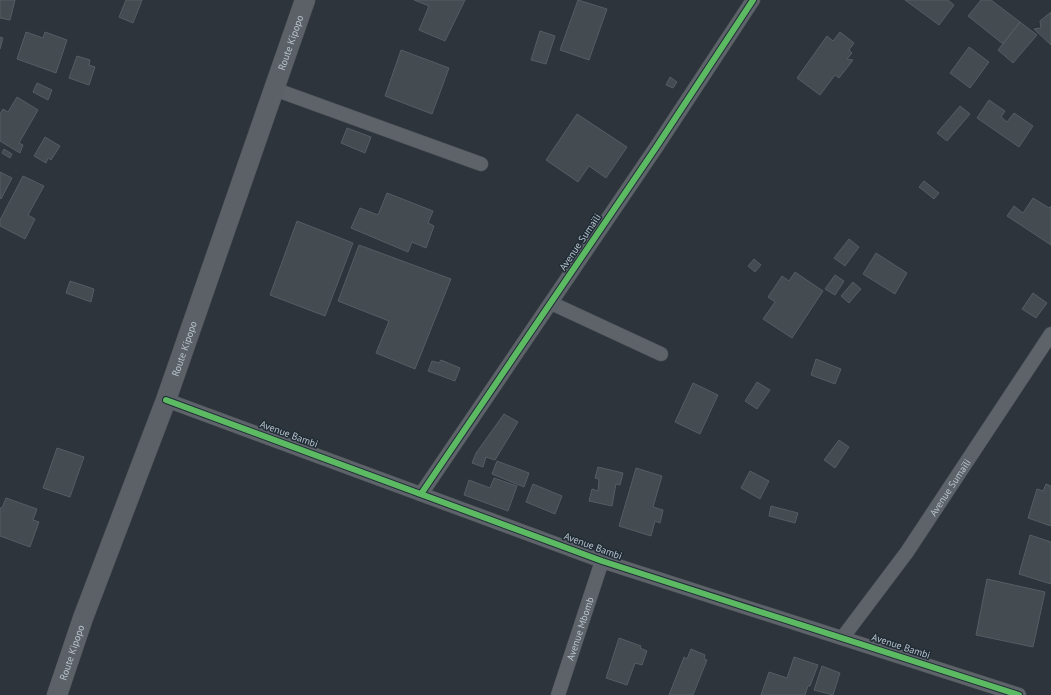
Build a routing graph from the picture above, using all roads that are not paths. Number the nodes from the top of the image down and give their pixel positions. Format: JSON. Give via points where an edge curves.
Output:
{"nodes":[{"id":1,"x":305,"y":0,"type":"edge"},
{"id":2,"x":753,"y":0,"type":"edge"},
{"id":3,"x":274,"y":89,"type":"junction"},
{"id":4,"x":481,"y":164,"type":"dead end"},
{"id":5,"x":551,"y":303,"type":"junction"},
{"id":6,"x":1051,"y":334,"type":"edge"},
{"id":7,"x":661,"y":354,"type":"dead end"},
{"id":8,"x":166,"y":400,"type":"junction"},
{"id":9,"x":421,"y":494,"type":"junction"},
{"id":10,"x":602,"y":561,"type":"junction"},
{"id":11,"x":843,"y":637,"type":"junction"},
{"id":12,"x":57,"y":695,"type":"edge"},
{"id":13,"x":558,"y":695,"type":"edge"},
{"id":14,"x":1019,"y":695,"type":"edge"}],
"edges":[{"from":1,"to":3,"type":"main road","name":"Route Kipopo"},
{"from":2,"to":5,"type":"street","name":"Avenue Sumaïli"},
{"from":3,"to":4,"type":"street"},
{"from":3,"to":8,"type":"main road","name":"Route Kipopo"},
{"from":5,"to":7,"type":"street"},
{"from":5,"to":9,"type":"street","name":"Avenue Sumaïli"},
{"from":6,"to":11,"type":"street","name":"Avenue Sumaïli","via":[[907,552]]},
{"from":8,"to":9,"type":"street","name":"Avenue Bambi"},
{"from":8,"to":12,"type":"main road","name":"Route Kipopo","via":[[83,618]]},
{"from":9,"to":10,"type":"street","name":"Avenue Bambi"},
{"from":10,"to":11,"type":"street","name":"Avenue Bambi"},
{"from":10,"to":13,"type":"street","name":"Avenue Mbomb"},
{"from":11,"to":14,"type":"street","name":"Avenue Bambi"}]}
